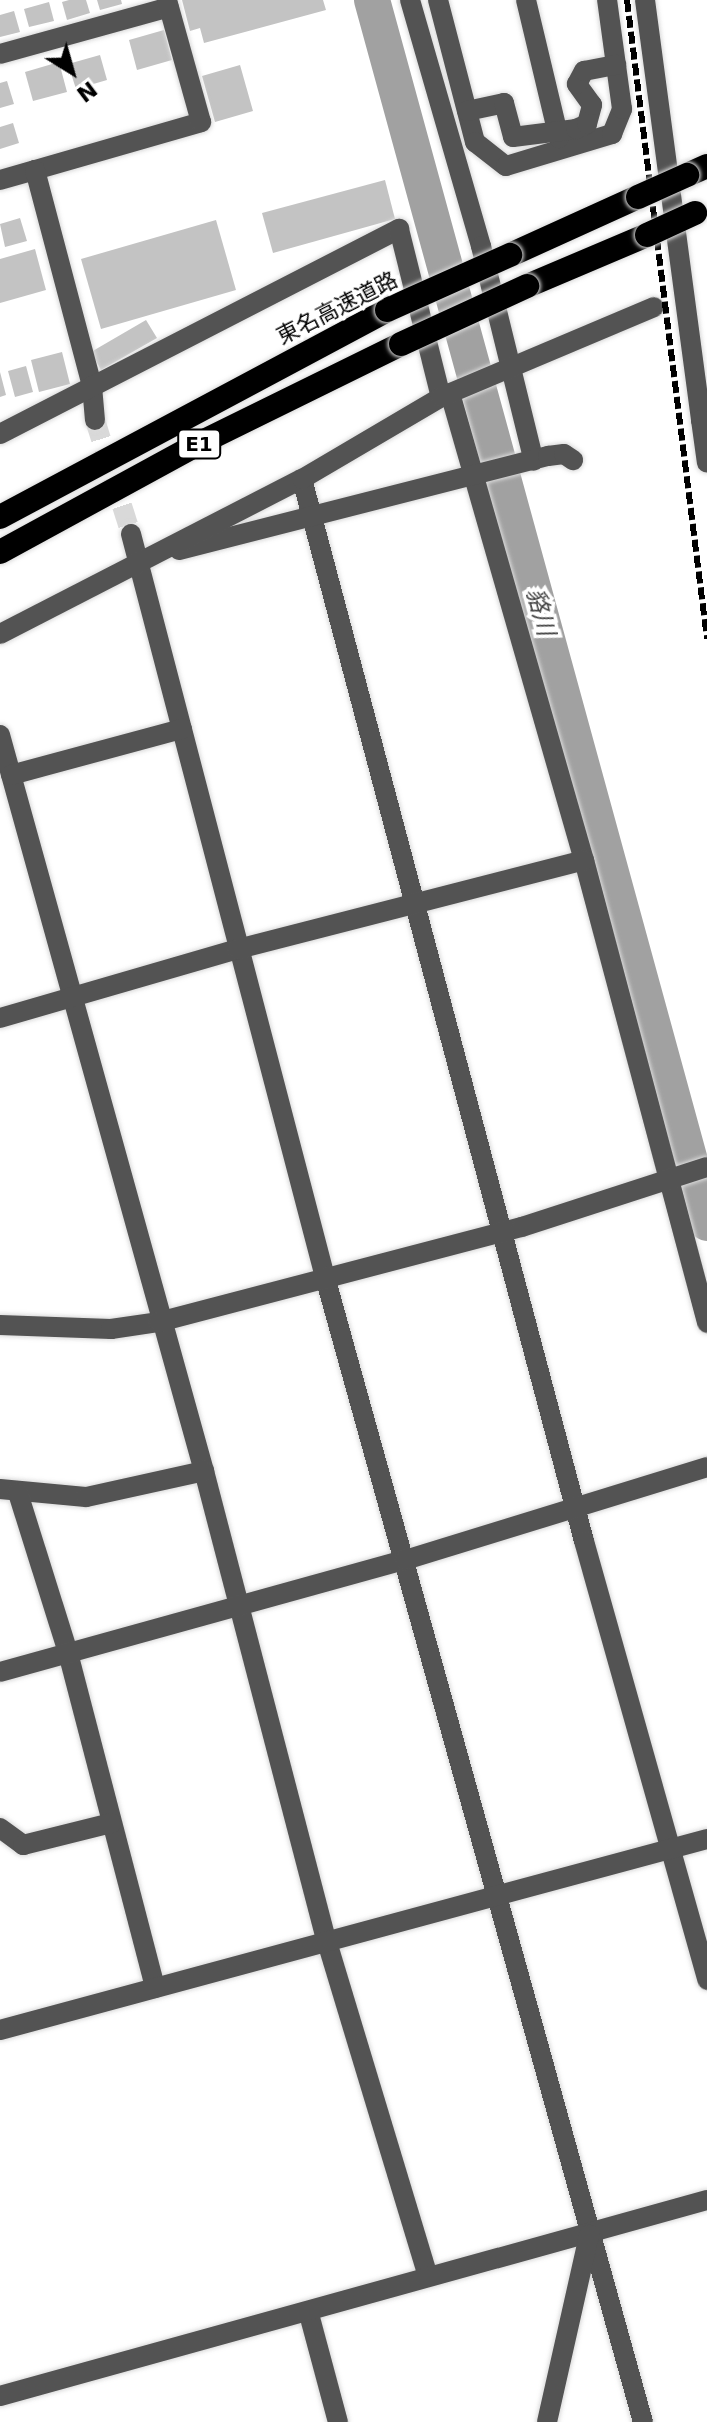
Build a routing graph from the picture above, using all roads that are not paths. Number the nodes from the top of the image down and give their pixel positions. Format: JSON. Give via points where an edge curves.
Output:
{"nodes":[{"id":1,"x":410,"y":0,"type":"edge"},
{"id":2,"x":438,"y":0,"type":"edge"},
{"id":3,"x":526,"y":0,"type":"edge"},
{"id":4,"x":607,"y":0,"type":"edge"},
{"id":5,"x":645,"y":0,"type":"edge"},
{"id":6,"x":168,"y":3,"type":"edge"},
{"id":7,"x":0,"y":54,"type":"edge"},
{"id":8,"x":616,"y":65,"type":"junction"},
{"id":9,"x":467,"y":111,"type":"junction"},
{"id":10,"x":557,"y":128,"type":"junction"},
{"id":11,"x":562,"y":150,"type":"junction"},
{"id":12,"x":35,"y":170,"type":"junction"},
{"id":13,"x":697,"y":171,"type":"edge"},
{"id":14,"x":0,"y":180,"type":"edge"},
{"id":15,"x":701,"y":211,"type":"edge"},
{"id":16,"x":707,"y":285,"type":"edge"},
{"id":17,"x":687,"y":293,"type":"junction"},
{"id":18,"x":654,"y":307,"type":"dead end"},
{"id":19,"x":509,"y":368,"type":"junction"},
{"id":20,"x":92,"y":386,"type":"junction"},
{"id":21,"x":448,"y":394,"type":"junction"},
{"id":22,"x":95,"y":420,"type":"tunnel mouth"},
{"id":23,"x":704,"y":420,"type":"edge"},
{"id":24,"x":0,"y":434,"type":"edge"},
{"id":25,"x":573,"y":460,"type":"dead end"},
{"id":26,"x":530,"y":462,"type":"junction"},
{"id":27,"x":707,"y":463,"type":"edge"},
{"id":28,"x":478,"y":476,"type":"junction"},
{"id":29,"x":302,"y":479,"type":"junction"},
{"id":30,"x":0,"y":517,"type":"edge"},
{"id":31,"x":314,"y":519,"type":"junction"},
{"id":32,"x":131,"y":534,"type":"tunnel mouth"},
{"id":33,"x":0,"y":552,"type":"edge"},
{"id":34,"x":145,"y":557,"type":"junction"},
{"id":35,"x":0,"y":634,"type":"edge"},
{"id":36,"x":182,"y":729,"type":"junction"},
{"id":37,"x":0,"y":735,"type":"edge"},
{"id":38,"x":11,"y":775,"type":"junction"},
{"id":39,"x":584,"y":860,"type":"junction"},
{"id":40,"x":414,"y":903,"type":"junction"},
{"id":41,"x":238,"y":949,"type":"junction"},
{"id":42,"x":72,"y":999,"type":"junction"},
{"id":43,"x":0,"y":1018,"type":"edge"},
{"id":44,"x":707,"y":1167,"type":"edge"},
{"id":45,"x":671,"y":1180,"type":"junction"},
{"id":46,"x":506,"y":1231,"type":"junction"},
{"id":47,"x":325,"y":1277,"type":"junction"},
{"id":48,"x":159,"y":1322,"type":"junction"},
{"id":49,"x":707,"y":1323,"type":"edge"},
{"id":50,"x":0,"y":1325,"type":"edge"},
{"id":51,"x":707,"y":1467,"type":"edge"},
{"id":52,"x":204,"y":1471,"type":"junction"},
{"id":53,"x":9,"y":1491,"type":"edge"},
{"id":54,"x":576,"y":1506,"type":"junction"},
{"id":55,"x":405,"y":1560,"type":"junction"},
{"id":56,"x":237,"y":1606,"type":"junction"},
{"id":57,"x":68,"y":1653,"type":"junction"},
{"id":58,"x":0,"y":1672,"type":"edge"},
{"id":59,"x":111,"y":1823,"type":"junction"},
{"id":60,"x":0,"y":1828,"type":"edge"},
{"id":61,"x":707,"y":1839,"type":"edge"},
{"id":62,"x":673,"y":1848,"type":"junction"},
{"id":63,"x":495,"y":1894,"type":"junction"},
{"id":64,"x":327,"y":1942,"type":"junction"},
{"id":65,"x":707,"y":1980,"type":"edge"},
{"id":66,"x":155,"y":1988,"type":"junction"},
{"id":67,"x":0,"y":2030,"type":"edge"},
{"id":68,"x":707,"y":2200,"type":"edge"},
{"id":69,"x":589,"y":2232,"type":"junction"},
{"id":70,"x":428,"y":2276,"type":"junction"},
{"id":71,"x":309,"y":2314,"type":"junction"},
{"id":72,"x":0,"y":2396,"type":"edge"},
{"id":73,"x":338,"y":2422,"type":"edge"},
{"id":74,"x":547,"y":2422,"type":"edge"},
{"id":75,"x":643,"y":2422,"type":"edge"}],
"edges":[{"from":1,"to":19,"type":"street"},
{"from":2,"to":9,"type":"street"},
{"from":3,"to":10,"type":"street"},
{"from":4,"to":8,"type":"street"},
{"from":5,"to":17,"type":"street"},
{"from":6,"to":7,"type":"street"},
{"from":6,"to":12,"type":"street","via":[[201,122]]},
{"from":8,"to":10,"type":"street","via":[[584,71],[577,84],[592,105],[587,124]]},
{"from":8,"to":11,"type":"street","via":[[622,109],[612,134]]},
{"from":9,"to":10,"type":"street","via":[[504,103],[513,137]]},
{"from":9,"to":11,"type":"street","via":[[475,142],[506,166]]},
{"from":10,"to":11,"type":"street"},
{"from":12,"to":14,"type":"street"},
{"from":12,"to":20,"type":"street"},
{"from":13,"to":30,"type":"highway","name":"東名高速道路","number":"E1","bridge":true,"via":[[387,310]]},
{"from":15,"to":33,"type":"highway","number":"E1","bridge":true,"via":[[401,344],[198,444]]},
{"from":16,"to":17,"type":"street"},
{"from":17,"to":23,"type":"street"},
{"from":18,"to":19,"type":"street"},
{"from":19,"to":21,"type":"street"},
{"from":19,"to":26,"type":"street"},
{"from":20,"to":21,"type":"street","via":[[399,229]]},
{"from":20,"to":22,"type":"street"},
{"from":20,"to":24,"type":"street"},
{"from":21,"to":28,"type":"street"},
{"from":21,"to":29,"type":"street"},
{"from":23,"to":27,"type":"street"},
{"from":25,"to":26,"type":"street","via":[[564,454]]},
{"from":26,"to":28,"type":"street"},
{"from":28,"to":31,"type":"street"},
{"from":28,"to":39,"type":"street"},
{"from":29,"to":31,"type":"street"},
{"from":29,"to":34,"type":"street"},
{"from":31,"to":34,"type":"street"},
{"from":31,"to":40,"type":"street"},
{"from":32,"to":34,"type":"street"},
{"from":34,"to":35,"type":"street"},
{"from":34,"to":36,"type":"street"},
{"from":36,"to":38,"type":"street"},
{"from":36,"to":41,"type":"street"},
{"from":37,"to":38,"type":"street"},
{"from":38,"to":42,"type":"street"},
{"from":39,"to":40,"type":"street"},
{"from":39,"to":45,"type":"street"},
{"from":40,"to":41,"type":"street"},
{"from":40,"to":46,"type":"street"},
{"from":41,"to":42,"type":"street"},
{"from":41,"to":47,"type":"street"},
{"from":42,"to":43,"type":"street"},
{"from":42,"to":48,"type":"street"},
{"from":44,"to":45,"type":"street"},
{"from":45,"to":46,"type":"street"},
{"from":45,"to":49,"type":"street"},
{"from":46,"to":47,"type":"street"},
{"from":46,"to":54,"type":"street"},
{"from":47,"to":48,"type":"street"},
{"from":47,"to":55,"type":"street"},
{"from":48,"to":50,"type":"street","via":[[111,1329]]},
{"from":48,"to":52,"type":"street"},
{"from":51,"to":54,"type":"street"},
{"from":52,"to":53,"type":"street","via":[[86,1497]]},
{"from":52,"to":56,"type":"street"},
{"from":53,"to":57,"type":"street"},
{"from":54,"to":55,"type":"street"},
{"from":54,"to":62,"type":"street"},
{"from":55,"to":56,"type":"street"},
{"from":55,"to":63,"type":"street"},
{"from":56,"to":57,"type":"street"},
{"from":56,"to":64,"type":"street"},
{"from":57,"to":58,"type":"street"},
{"from":57,"to":59,"type":"street"},
{"from":59,"to":60,"type":"street","via":[[23,1845]]},
{"from":59,"to":66,"type":"street"},
{"from":61,"to":62,"type":"street"},
{"from":62,"to":63,"type":"street"},
{"from":62,"to":65,"type":"street"},
{"from":63,"to":64,"type":"street"},
{"from":63,"to":69,"type":"street"},
{"from":64,"to":66,"type":"street"},
{"from":64,"to":70,"type":"street"},
{"from":66,"to":67,"type":"street"},
{"from":68,"to":69,"type":"street"},
{"from":69,"to":70,"type":"street"},
{"from":69,"to":74,"type":"street"},
{"from":69,"to":75,"type":"street"},
{"from":70,"to":71,"type":"street"},
{"from":71,"to":72,"type":"street"},
{"from":71,"to":73,"type":"street"}]}
